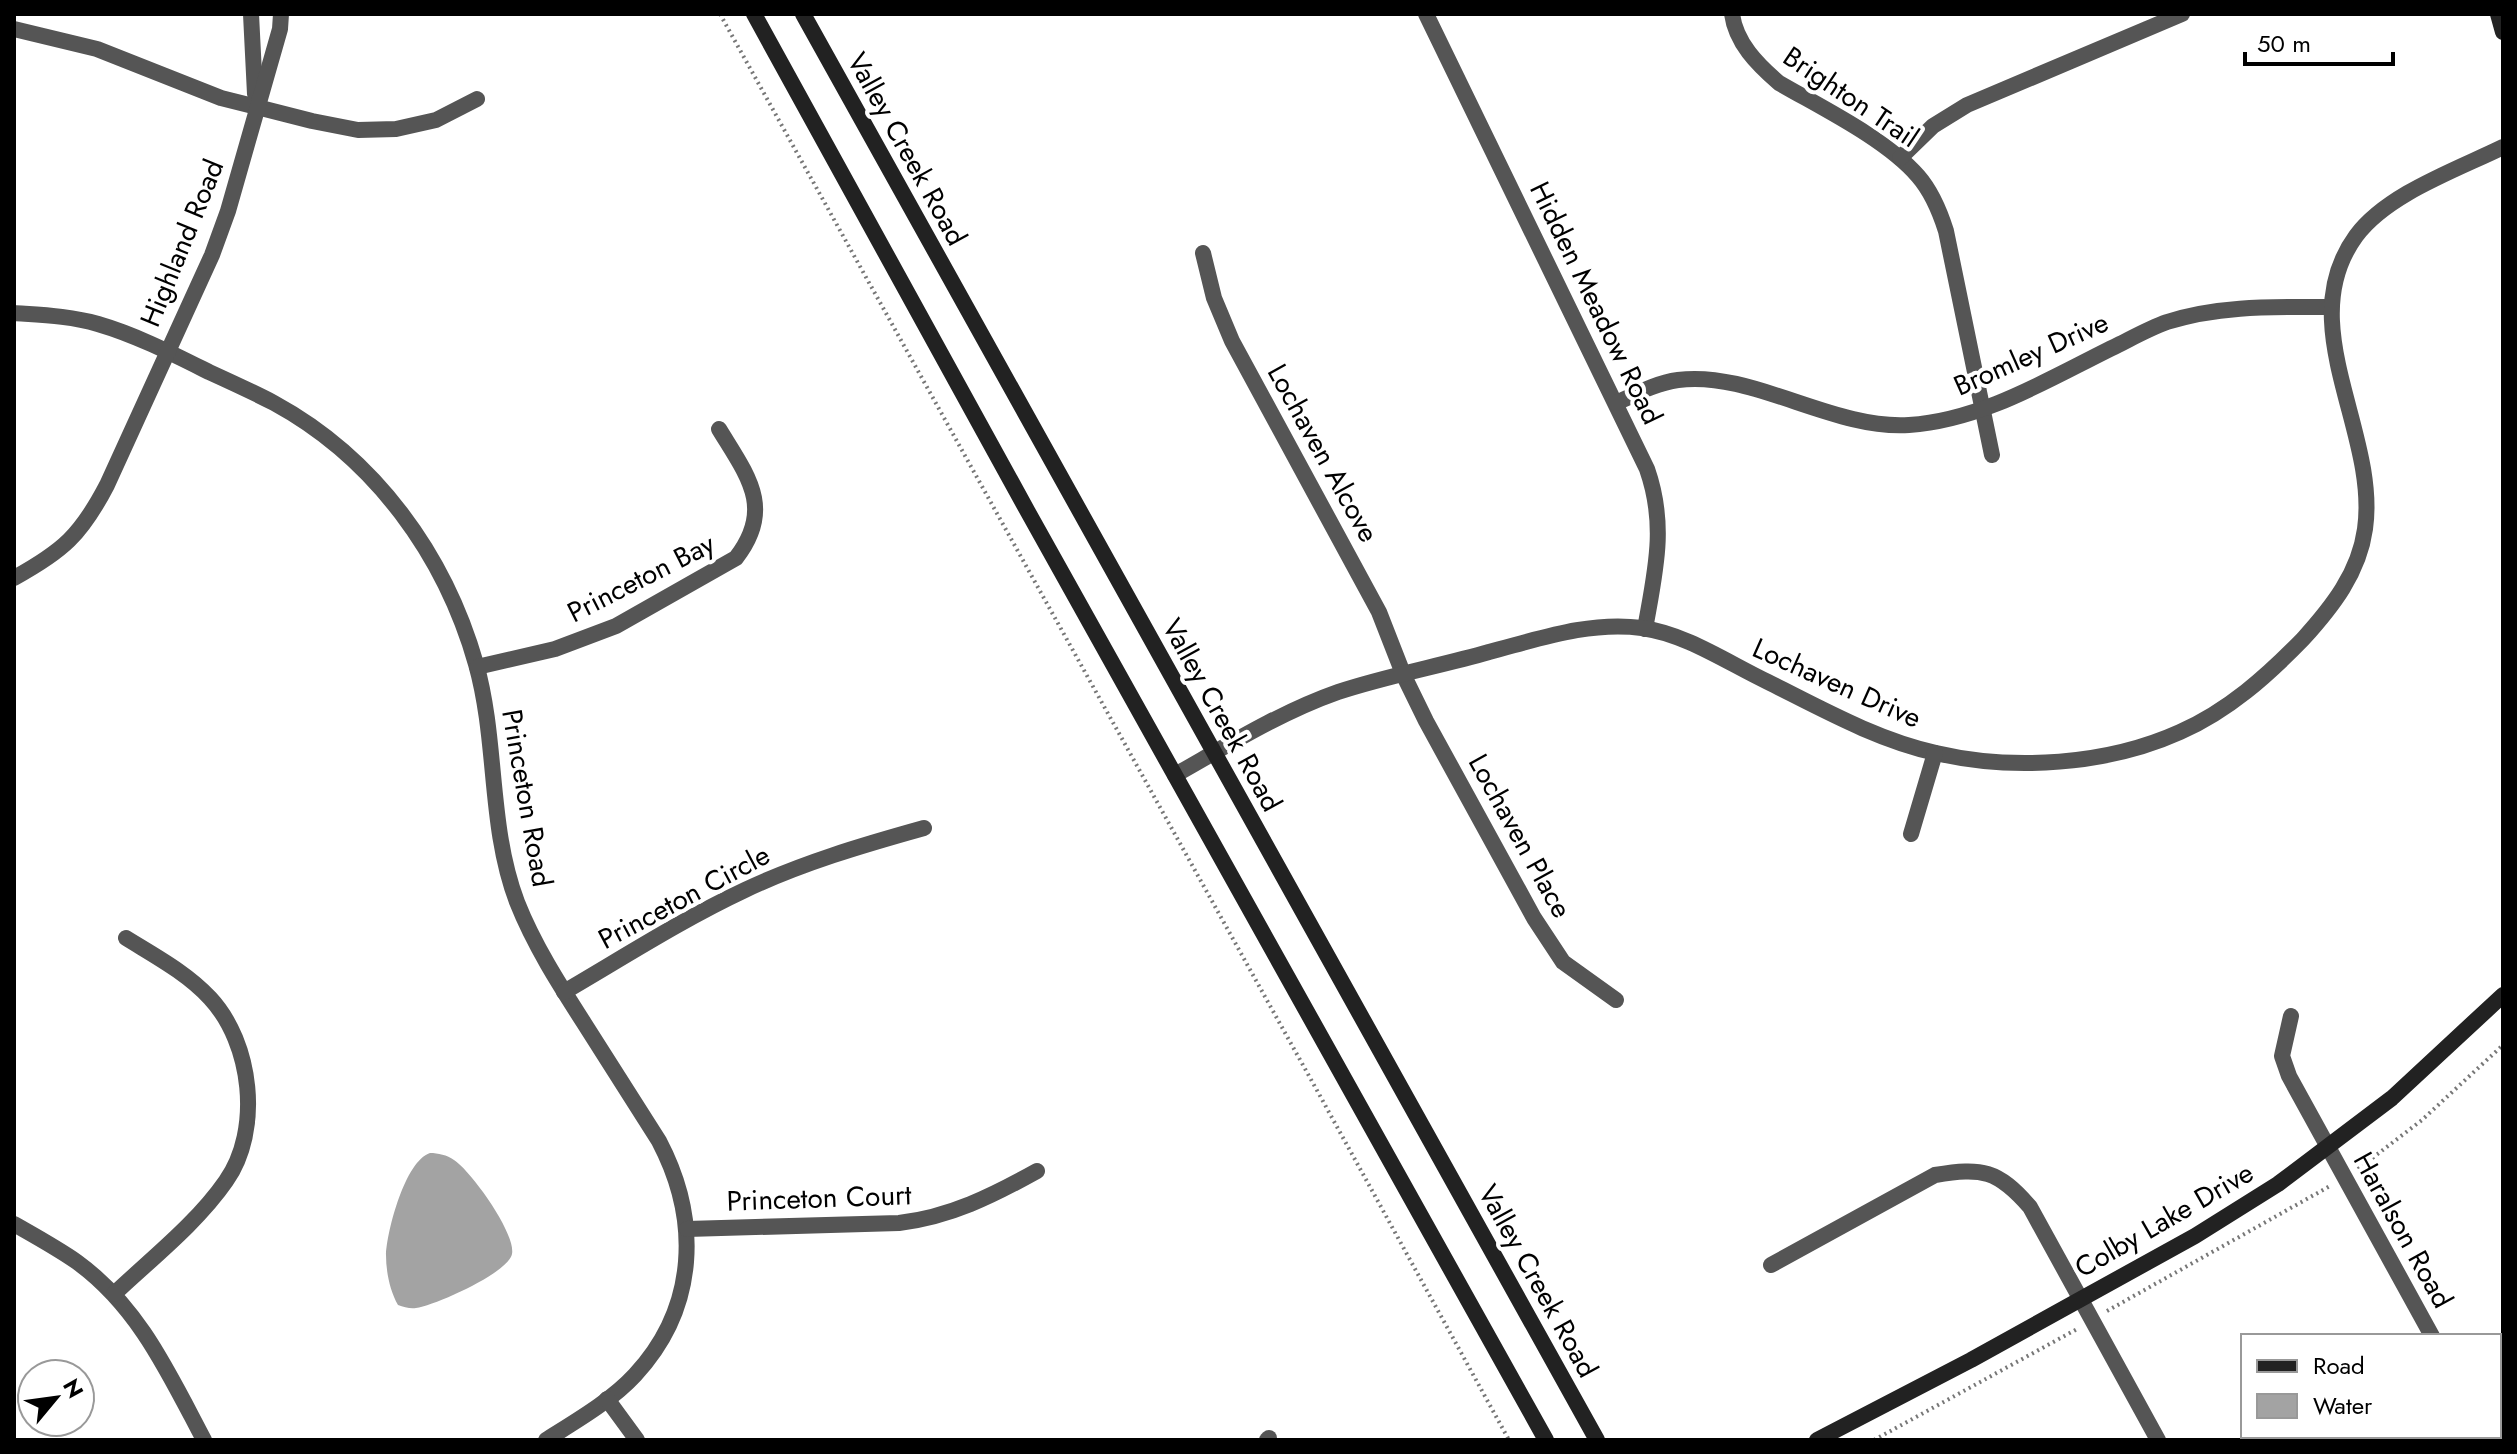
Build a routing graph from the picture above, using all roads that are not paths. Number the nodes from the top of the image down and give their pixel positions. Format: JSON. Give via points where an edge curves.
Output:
{"nodes":[{"id":1,"x":251,"y":14,"type":"edge"},
{"id":2,"x":281,"y":14,"type":"edge"},
{"id":3,"x":754,"y":14,"type":"edge"},
{"id":4,"x":803,"y":14,"type":"edge"},
{"id":5,"x":1426,"y":14,"type":"edge"},
{"id":6,"x":1732,"y":14,"type":"edge"},
{"id":7,"x":2182,"y":14,"type":"edge"},
{"id":8,"x":2498,"y":14,"type":"edge"},
{"id":9,"x":14,"y":29,"type":"edge"},
{"id":10,"x":2503,"y":32,"type":"edge"},
{"id":11,"x":477,"y":99,"type":"dead end"},
{"id":12,"x":256,"y":107,"type":"junction"},
{"id":13,"x":2503,"y":147,"type":"edge"},
{"id":14,"x":1900,"y":158,"type":"junction"},
{"id":15,"x":1203,"y":253,"type":"dead end"},
{"id":16,"x":2330,"y":307,"type":"junction"},
{"id":17,"x":14,"y":313,"type":"edge"},
{"id":18,"x":167,"y":351,"type":"junction"},
{"id":19,"x":1616,"y":403,"type":"junction"},
{"id":20,"x":1983,"y":410,"type":"junction"},
{"id":21,"x":719,"y":429,"type":"dead end"},
{"id":22,"x":1992,"y":455,"type":"dead end"},
{"id":23,"x":14,"y":578,"type":"edge"},
{"id":24,"x":1645,"y":629,"type":"junction"},
{"id":25,"x":477,"y":667,"type":"junction"},
{"id":26,"x":1404,"y":676,"type":"junction"},
{"id":27,"x":1214,"y":753,"type":"junction"},
{"id":28,"x":1935,"y":753,"type":"junction"},
{"id":29,"x":1175,"y":775,"type":"junction"},
{"id":30,"x":924,"y":828,"type":"dead end"},
{"id":31,"x":1911,"y":834,"type":"dead end"},
{"id":32,"x":126,"y":938,"type":"dead end"},
{"id":33,"x":564,"y":992,"type":"junction"},
{"id":34,"x":2503,"y":995,"type":"edge"},
{"id":35,"x":1616,"y":1000,"type":"dead end"},
{"id":36,"x":2291,"y":1016,"type":"dead end"},
{"id":37,"x":2328,"y":1149,"type":"junction"},
{"id":38,"x":1037,"y":1171,"type":"dead end"},
{"id":39,"x":14,"y":1224,"type":"edge"},
{"id":40,"x":687,"y":1229,"type":"junction"},
{"id":41,"x":1771,"y":1265,"type":"dead end"},
{"id":42,"x":114,"y":1294,"type":"junction"},
{"id":43,"x":2081,"y":1299,"type":"junction"},
{"id":44,"x":2431,"y":1334,"type":"edge"},
{"id":45,"x":607,"y":1399,"type":"junction"},
{"id":46,"x":204,"y":1440,"type":"edge"},
{"id":47,"x":546,"y":1440,"type":"edge"},
{"id":48,"x":637,"y":1440,"type":"edge"},
{"id":49,"x":1546,"y":1440,"type":"edge"},
{"id":50,"x":1597,"y":1440,"type":"edge"},
{"id":51,"x":1817,"y":1440,"type":"edge"},
{"id":52,"x":2158,"y":1440,"type":"edge"}],
"edges":[{"from":1,"to":12,"type":"street","name":"Highland Road"},
{"from":2,"to":12,"type":"street","name":"Highland Road"},
{"from":3,"to":29,"type":"main road"},
{"from":4,"to":27,"type":"main road","name":"Valley Creek Road"},
{"from":5,"to":19,"type":"street","name":"Hidden Meadow Road"},
{"from":6,"to":14,"type":"street","name":"Brighton Trail","via":[[1734,29],[1749,53],[1779,83]]},
{"from":7,"to":14,"type":"street","via":[[1967,105],[1933,126]]},
{"from":8,"to":10,"type":"main road"},
{"from":9,"to":12,"type":"street","via":[[97,49]]},
{"from":11,"to":12,"type":"street","via":[[436,120],[396,129],[358,130]]},
{"from":12,"to":18,"type":"street","name":"Highland Road","via":[[228,211]]},
{"from":13,"to":16,"type":"street","name":"Lochaven Drive","via":[[2377,213],[2342,257]]},
{"from":14,"to":20,"type":"street","name":"Brighton Trail","via":[[1920,178],[1946,231]]},
{"from":15,"to":26,"type":"street","name":"Lochaven Alcove","via":[[1232,341],[1373,600]]},
{"from":16,"to":20,"type":"street","name":"Bromley Drive","via":[[2237,308],[2166,323]]},
{"from":16,"to":28,"type":"street","name":"Lochaven Drive","via":[[2334,346],[2366,475],[2367,504],[2356,562],[2327,612],[2253,686],[2180,733],[2097,756],[2051,761],[1990,762]]},
{"from":17,"to":18,"type":"street","name":"Princeton Road","via":[[95,323]]},
{"from":18,"to":23,"type":"street","name":"Highland Road","via":[[91,515],[72,540]]},
{"from":18,"to":25,"type":"street","name":"Princeton Road","via":[[276,404],[370,477],[433,559]]},
{"from":19,"to":20,"type":"street","name":"Bromley Drive","via":[[1682,379],[1731,384],[1878,424],[1908,425]]},
{"from":19,"to":24,"type":"street","name":"Hidden Meadow Road","via":[[1657,495],[1658,558]]},
{"from":20,"to":22,"type":"street","name":"Brighton Trail"},
{"from":21,"to":25,"type":"street","name":"Princeton Bay","via":[[751,480],[756,499],[749,542],[736,558],[595,635]]},
{"from":24,"to":26,"type":"street","name":"Lochaven Drive","via":[[1569,631]]},
{"from":24,"to":28,"type":"street","name":"Lochaven Drive","via":[[1685,642],[1857,726]]},
{"from":25,"to":33,"type":"street","name":"Princeton Road","via":[[504,856],[532,936]]},
{"from":26,"to":27,"type":"street","name":"Lochaven Drive","via":[[1301,707]]},
{"from":26,"to":35,"type":"street","name":"Lochaven Place","via":[[1534,918],[1563,962]]},
{"from":27,"to":29,"type":"street","name":"Lochaven Drive"},
{"from":27,"to":50,"type":"main road","name":"Valley Creek Road"},
{"from":28,"to":31,"type":"street"},
{"from":29,"to":49,"type":"main road"},
{"from":30,"to":33,"type":"street","name":"Princeton Circle","via":[[748,888]]},
{"from":32,"to":42,"type":"street","via":[[213,1001],[239,1049],[248,1106],[228,1179]]},
{"from":33,"to":40,"type":"street","name":"Princeton Road","via":[[659,1141],[683,1199]]},
{"from":34,"to":37,"type":"main road","name":"Colby Lake Drive","via":[[2424,1070]]},
{"from":36,"to":37,"type":"street","name":"Haralson Road","via":[[2282,1056]]},
{"from":37,"to":43,"type":"main road","name":"Colby Lake Drive","via":[[2239,1210]]},
{"from":37,"to":44,"type":"street","name":"Haralson Road"},
{"from":38,"to":40,"type":"street","name":"Princeton Court","via":[[928,1220]]},
{"from":39,"to":42,"type":"street","via":[[78,1262]]},
{"from":40,"to":45,"type":"street","name":"Princeton Road","via":[[683,1288],[672,1319],[635,1376]]},
{"from":41,"to":43,"type":"street","via":[[1935,1175],[1992,1174],[2012,1186],[2030,1207]]},
{"from":42,"to":46,"type":"street","via":[[156,1349]]},
{"from":43,"to":51,"type":"main road","name":"Colby Lake Drive"},
{"from":43,"to":52,"type":"street"},
{"from":45,"to":47,"type":"street","name":"Princeton Road"},
{"from":45,"to":48,"type":"street"}]}
